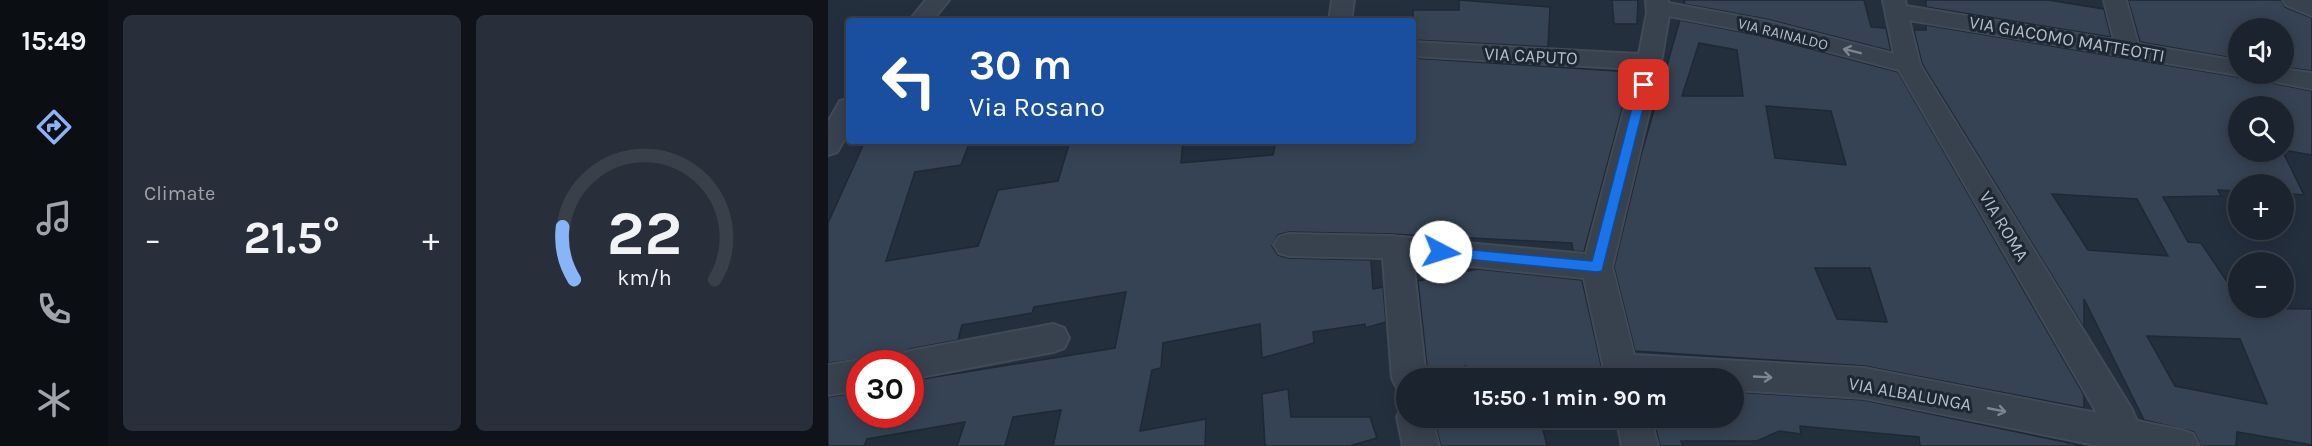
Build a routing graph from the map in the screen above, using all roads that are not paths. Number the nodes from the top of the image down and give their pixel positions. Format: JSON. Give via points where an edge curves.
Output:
{"nodes":[{"id":1,"x":938,"y":0,"type":"edge"},
{"id":2,"x":1343,"y":0,"type":"edge"},
{"id":3,"x":2115,"y":0,"type":"edge"},
{"id":4,"x":2294,"y":0,"type":"edge"},
{"id":5,"x":1657,"y":4,"type":"edge"},
{"id":6,"x":1895,"y":5,"type":"edge"},
{"id":7,"x":2312,"y":9,"type":"edge"},
{"id":8,"x":923,"y":18,"type":"edge"},
{"id":9,"x":1340,"y":18,"type":"edge"},
{"id":10,"x":1416,"y":49,"type":"edge"},
{"id":11,"x":2128,"y":50,"type":"junction"},
{"id":12,"x":1649,"y":62,"type":"junction"},
{"id":13,"x":1908,"y":65,"type":"junction"},
{"id":14,"x":2228,"y":66,"type":"edge"},
{"id":15,"x":2294,"y":78,"type":"edge"},
{"id":16,"x":2312,"y":81,"type":"edge"},
{"id":17,"x":846,"y":107,"type":"edge"},
{"id":18,"x":828,"y":110,"type":"edge"},
{"id":19,"x":846,"y":112,"type":"edge"},
{"id":20,"x":828,"y":146,"type":"edge"},
{"id":21,"x":1289,"y":245,"type":"dead end"},
{"id":22,"x":1396,"y":248,"type":"junction"},
{"id":23,"x":1597,"y":267,"type":"junction"},
{"id":24,"x":1053,"y":338,"type":"dead end"},
{"id":25,"x":924,"y":362,"type":"edge"},
{"id":26,"x":1408,"y":368,"type":"edge"},
{"id":27,"x":1621,"y":368,"type":"edge"},
{"id":28,"x":846,"y":378,"type":"edge"},
{"id":29,"x":1744,"y":378,"type":"edge"},
{"id":30,"x":828,"y":381,"type":"edge"},
{"id":31,"x":1417,"y":428,"type":"edge"},
{"id":32,"x":1636,"y":428,"type":"edge"},
{"id":33,"x":2126,"y":441,"type":"edge"},
{"id":34,"x":1421,"y":446,"type":"edge"},
{"id":35,"x":1640,"y":446,"type":"edge"},
{"id":36,"x":2181,"y":446,"type":"edge"}],
"edges":[{"from":1,"to":8,"type":"street"},
{"from":2,"to":9,"type":"street"},
{"from":3,"to":11,"type":"street"},
{"from":4,"to":7,"type":"street"},
{"from":5,"to":12,"type":"street"},
{"from":13,"to":5,"type":"street","name":"VIA RAINALDO","one_way":true},
{"from":6,"to":11,"type":"street","name":"VIA GIACOMO MATTEOTTI"},
{"from":6,"to":13,"type":"street","name":"VIA ROMA"},
{"from":10,"to":12,"type":"street","name":"VIA CAPUTO"},
{"from":11,"to":14,"type":"street","name":"VIA GIACOMO MATTEOTTI"},
{"from":12,"to":23,"type":"street"},
{"from":13,"to":33,"type":"street","name":"VIA ROMA","via":[[2119,419]]},
{"from":15,"to":16,"type":"street"},
{"from":17,"to":18,"type":"street"},
{"from":19,"to":20,"type":"street"},
{"from":21,"to":22,"type":"street"},
{"from":22,"to":23,"type":"street"},
{"from":22,"to":26,"type":"street"},
{"from":23,"to":27,"type":"street"},
{"from":24,"to":25,"type":"street"},
{"from":28,"to":30,"type":"street"},
{"from":29,"to":33,"type":"street","name":"VIA ALBALUNGA","one_way":true,"via":[[1864,383]]},
{"from":31,"to":34,"type":"street"},
{"from":32,"to":35,"type":"street"},
{"from":33,"to":36,"type":"street","name":"VIA ALBALUNGA"}]}
